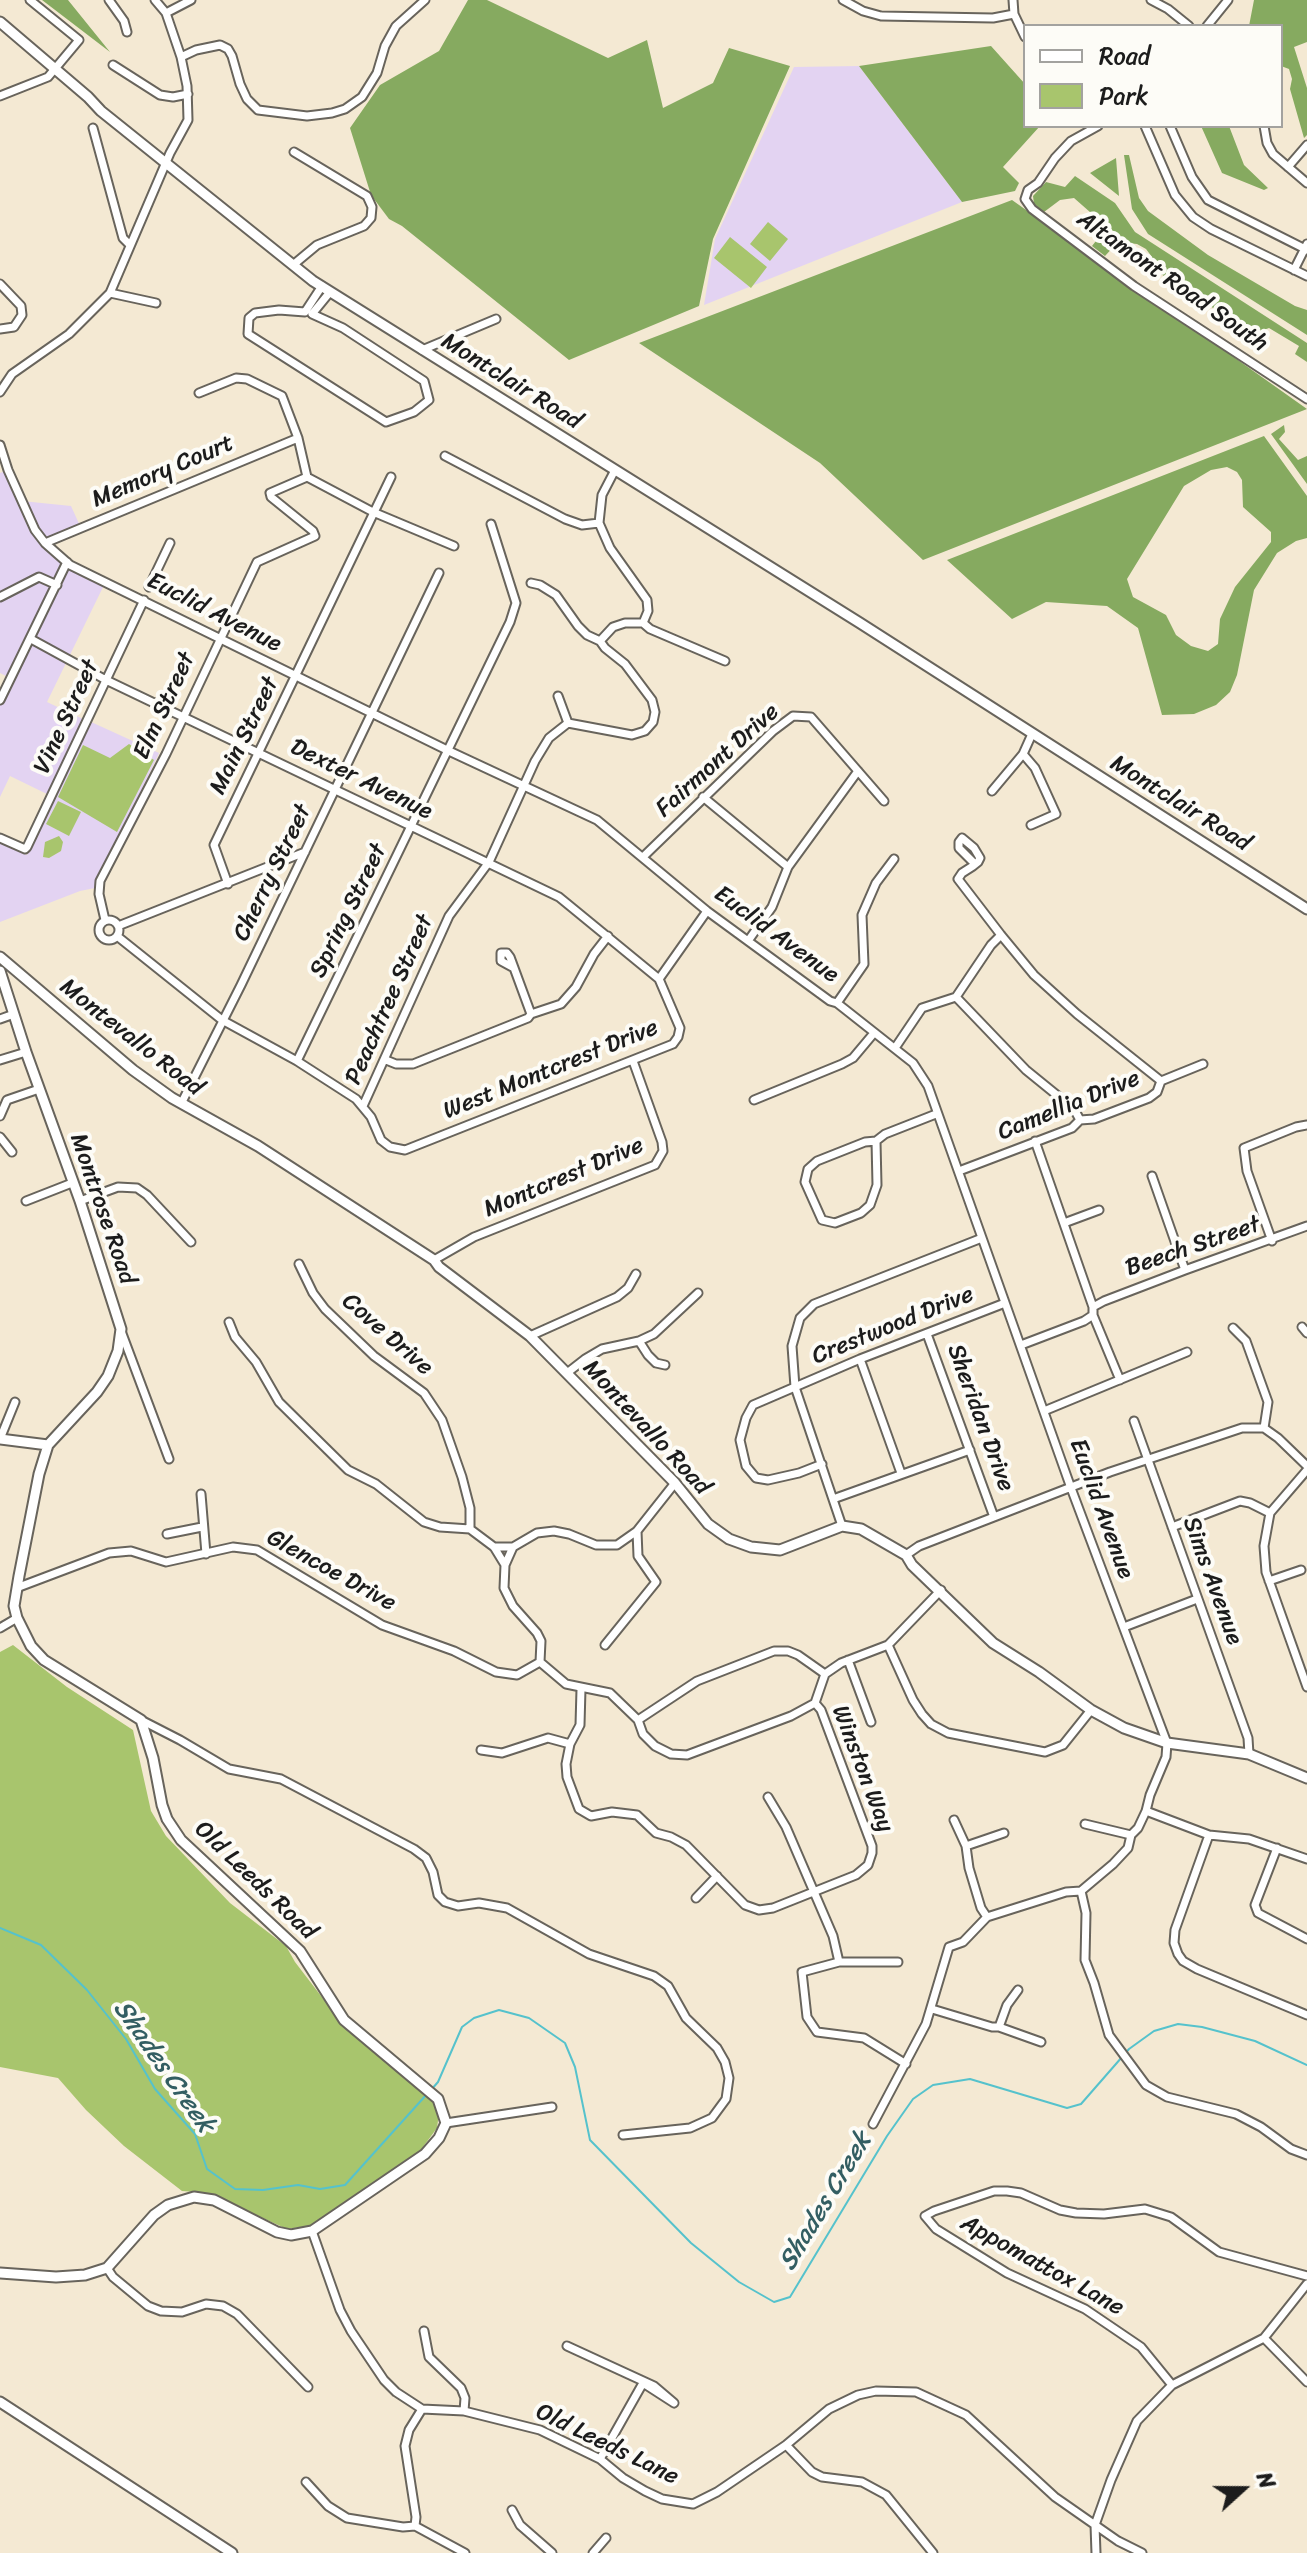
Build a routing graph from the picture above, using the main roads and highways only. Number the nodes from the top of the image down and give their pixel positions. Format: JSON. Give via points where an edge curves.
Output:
{"nodes":[{"id":1,"x":0,"y":22,"type":"edge"},
{"id":2,"x":1307,"y":909,"type":"edge"},
{"id":3,"x":0,"y":957,"type":"edge"},
{"id":4,"x":0,"y":971,"type":"edge"},
{"id":5,"x":21,"y":977,"type":"junction"},
{"id":6,"x":6,"y":988,"type":"junction"},
{"id":7,"x":0,"y":1439,"type":"edge"},
{"id":8,"x":48,"y":1445,"type":"junction"},
{"id":9,"x":1307,"y":1778,"type":"edge"},
{"id":10,"x":0,"y":2273,"type":"edge"},
{"id":11,"x":0,"y":2402,"type":"edge"},
{"id":12,"x":232,"y":2553,"type":"edge"}],
"edges":[{"from":1,"to":2,"type":"main road","name":"Montclair Road","via":[[165,164],[326,289]]},
{"from":3,"to":5,"type":"main road","name":"Montevallo Road"},
{"from":4,"to":6,"type":"main road","name":"Montrose Road"},
{"from":5,"to":6,"type":"main road"},
{"from":5,"to":9,"type":"main road","name":"Montevallo Road","via":[[172,1098],[258,1146],[434,1260],[530,1336],[675,1483],[708,1524],[729,1539],[780,1550],[842,1526],[861,1529],[906,1555],[993,1643],[1091,1710],[1167,1743],[1249,1754]]},
{"from":6,"to":8,"type":"main road","name":"Montrose Road","via":[[121,1329],[122,1346],[108,1376]]},
{"from":7,"to":8,"type":"main road"},
{"from":8,"to":10,"type":"main road","name":"Old Leeds Road","via":[[14,1606],[31,1646],[44,1660],[141,1720],[162,1805],[181,1840],[300,1951],[344,2020],[438,2099],[446,2123],[425,2154],[312,2231],[277,2232],[214,2200],[194,2197],[154,2215],[107,2268],[56,2277]]},
{"from":11,"to":12,"type":"main road"}]}
